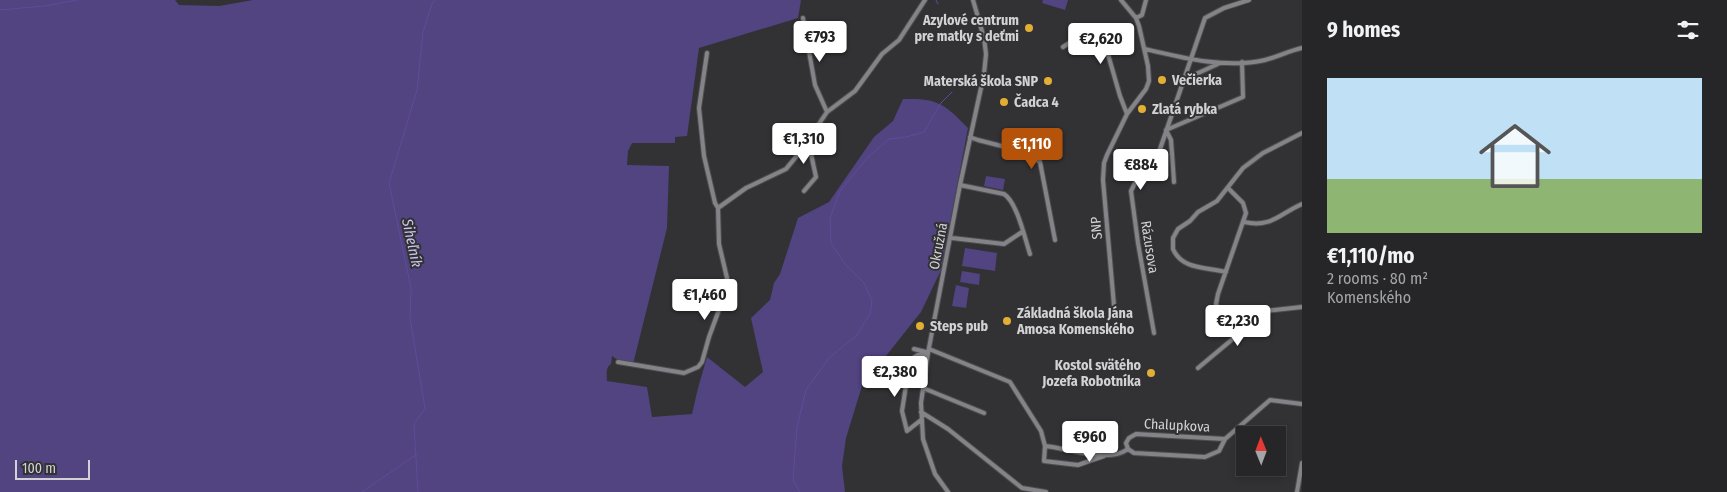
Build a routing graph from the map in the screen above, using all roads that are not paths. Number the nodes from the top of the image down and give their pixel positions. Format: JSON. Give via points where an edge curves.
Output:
{"nodes":[{"id":1,"x":925,"y":0,"type":"edge"},
{"id":2,"x":973,"y":0,"type":"edge"},
{"id":3,"x":1121,"y":0,"type":"edge"},
{"id":4,"x":1146,"y":0,"type":"edge"},
{"id":5,"x":1249,"y":0,"type":"edge"},
{"id":6,"x":803,"y":18,"type":"dead end"},
{"id":7,"x":1136,"y":18,"type":"junction"},
{"id":8,"x":1063,"y":47,"type":"dead end"},
{"id":9,"x":1302,"y":48,"type":"edge"},
{"id":10,"x":1145,"y":49,"type":"junction"},
{"id":11,"x":707,"y":53,"type":"dead end"},
{"id":12,"x":1192,"y":60,"type":"junction"},
{"id":13,"x":1222,"y":62,"type":"junction"},
{"id":14,"x":1242,"y":62,"type":"junction"},
{"id":15,"x":1196,"y":74,"type":"dead end"},
{"id":16,"x":827,"y":112,"type":"junction"},
{"id":17,"x":1128,"y":114,"type":"junction"},
{"id":18,"x":1166,"y":130,"type":"junction"},
{"id":19,"x":1302,"y":133,"type":"edge"},
{"id":20,"x":970,"y":137,"type":"junction"},
{"id":21,"x":808,"y":140,"type":"junction"},
{"id":22,"x":1174,"y":182,"type":"dead end"},
{"id":23,"x":960,"y":185,"type":"junction"},
{"id":24,"x":1228,"y":188,"type":"junction"},
{"id":25,"x":804,"y":191,"type":"dead end"},
{"id":26,"x":1302,"y":204,"type":"edge"},
{"id":27,"x":718,"y":208,"type":"junction"},
{"id":28,"x":1244,"y":222,"type":"junction"},
{"id":29,"x":1022,"y":232,"type":"junction"},
{"id":30,"x":952,"y":238,"type":"junction"},
{"id":31,"x":1055,"y":240,"type":"dead end"},
{"id":32,"x":1030,"y":254,"type":"dead end"},
{"id":33,"x":1226,"y":272,"type":"junction"},
{"id":34,"x":1302,"y":307,"type":"edge"},
{"id":35,"x":1266,"y":311,"type":"junction"},
{"id":36,"x":1115,"y":317,"type":"dead end"},
{"id":37,"x":1154,"y":333,"type":"dead end"},
{"id":38,"x":914,"y":349,"type":"dead end"},
{"id":39,"x":929,"y":351,"type":"junction"},
{"id":40,"x":618,"y":362,"type":"dead end"},
{"id":41,"x":1198,"y":368,"type":"dead end"},
{"id":42,"x":923,"y":388,"type":"junction"},
{"id":43,"x":1302,"y":404,"type":"edge"},
{"id":44,"x":921,"y":412,"type":"junction"},
{"id":45,"x":984,"y":413,"type":"dead end"},
{"id":46,"x":921,"y":420,"type":"junction"},
{"id":47,"x":1225,"y":438,"type":"junction"},
{"id":48,"x":1045,"y":446,"type":"junction"},
{"id":49,"x":1128,"y":449,"type":"junction"},
{"id":50,"x":1104,"y":456,"type":"junction"},
{"id":51,"x":1302,"y":462,"type":"edge"},
{"id":52,"x":948,"y":492,"type":"edge"},
{"id":53,"x":1046,"y":492,"type":"edge"},
{"id":54,"x":1297,"y":492,"type":"edge"}],
"edges":[{"from":1,"to":16,"type":"street","via":[[899,40],[882,54],[855,91]]},
{"from":2,"to":20,"type":"street","name":"Okružná","via":[[986,54]]},
{"from":3,"to":7,"type":"street","name":"SNP"},
{"from":4,"to":7,"type":"street","via":[[1142,15]]},
{"from":5,"to":12,"type":"street","name":"Rázusova","via":[[1205,18]]},
{"from":6,"to":16,"type":"street","via":[[814,85]]},
{"from":7,"to":10,"type":"street","name":"SNP"},
{"from":8,"to":17,"type":"street","via":[[1083,34],[1101,30]]},
{"from":9,"to":14,"type":"street","via":[[1263,60]]},
{"from":10,"to":12,"type":"street"},
{"from":10,"to":17,"type":"street","name":"SNP","via":[[1149,75],[1146,89]]},
{"from":11,"to":27,"type":"street","via":[[699,108],[704,156]]},
{"from":12,"to":13,"type":"street"},
{"from":12,"to":18,"type":"street","name":"Rázusova"},
{"from":13,"to":14,"type":"street"},
{"from":13,"to":15,"type":"street"},
{"from":14,"to":18,"type":"street","via":[[1243,97]]},
{"from":16,"to":21,"type":"street"},
{"from":17,"to":36,"type":"street","name":"SNP","via":[[1104,163]]},
{"from":18,"to":22,"type":"street","via":[[1171,140]]},
{"from":18,"to":37,"type":"street","name":"Rázusova","via":[[1159,152],[1131,191]]},
{"from":19,"to":24,"type":"street","via":[[1250,162]]},
{"from":20,"to":23,"type":"street","name":"Okružná"},
{"from":20,"to":31,"type":"street","via":[[1025,152],[1040,162]]},
{"from":21,"to":25,"type":"street","via":[[816,177]]},
{"from":21,"to":27,"type":"street","via":[[786,168],[746,188]]},
{"from":23,"to":29,"type":"street","via":[[1006,195]]},
{"from":23,"to":30,"type":"street","name":"Okružná"},
{"from":24,"to":28,"type":"street","via":[[1245,206]]},
{"from":24,"to":33,"type":"street","via":[[1217,202],[1198,212],[1178,229],[1173,241],[1174,252],[1186,263]]},
{"from":26,"to":28,"type":"street","via":[[1270,222]]},
{"from":27,"to":40,"type":"street","via":[[719,244],[727,278],[702,362],[684,373]]},
{"from":28,"to":33,"type":"street"},
{"from":29,"to":30,"type":"street","via":[[1004,244]]},
{"from":29,"to":32,"type":"street"},
{"from":30,"to":39,"type":"street","name":"Okružná"},
{"from":33,"to":35,"type":"street","via":[[1216,300],[1221,312],[1229,315]]},
{"from":34,"to":35,"type":"street"},
{"from":35,"to":41,"type":"street"},
{"from":38,"to":39,"type":"street"},
{"from":39,"to":42,"type":"street","name":"Okružná"},
{"from":39,"to":46,"type":"street","via":[[910,360],[902,411],[907,431]]},
{"from":39,"to":48,"type":"street","via":[[1010,382],[1041,431]]},
{"from":42,"to":44,"type":"street","name":"Okružná"},
{"from":42,"to":45,"type":"street"},
{"from":43,"to":47,"type":"street","name":"Chalupkova","via":[[1270,400]]},
{"from":44,"to":46,"type":"street","name":"Okružná"},
{"from":44,"to":53,"type":"street","via":[[948,429],[1022,488]]},
{"from":46,"to":52,"type":"street","name":"Okružná","via":[[923,439],[935,474]]},
{"from":47,"to":49,"type":"street","name":"Chalupkova","via":[[1219,451],[1205,457],[1134,453]]},
{"from":47,"to":49,"type":"street","name":"Chalupkova","via":[[1136,434],[1126,443]]},
{"from":48,"to":50,"type":"street"},
{"from":48,"to":50,"type":"street","via":[[1044,461],[1048,462],[1078,465]]},
{"from":49,"to":50,"type":"street"},
{"from":51,"to":54,"type":"street"}]}
